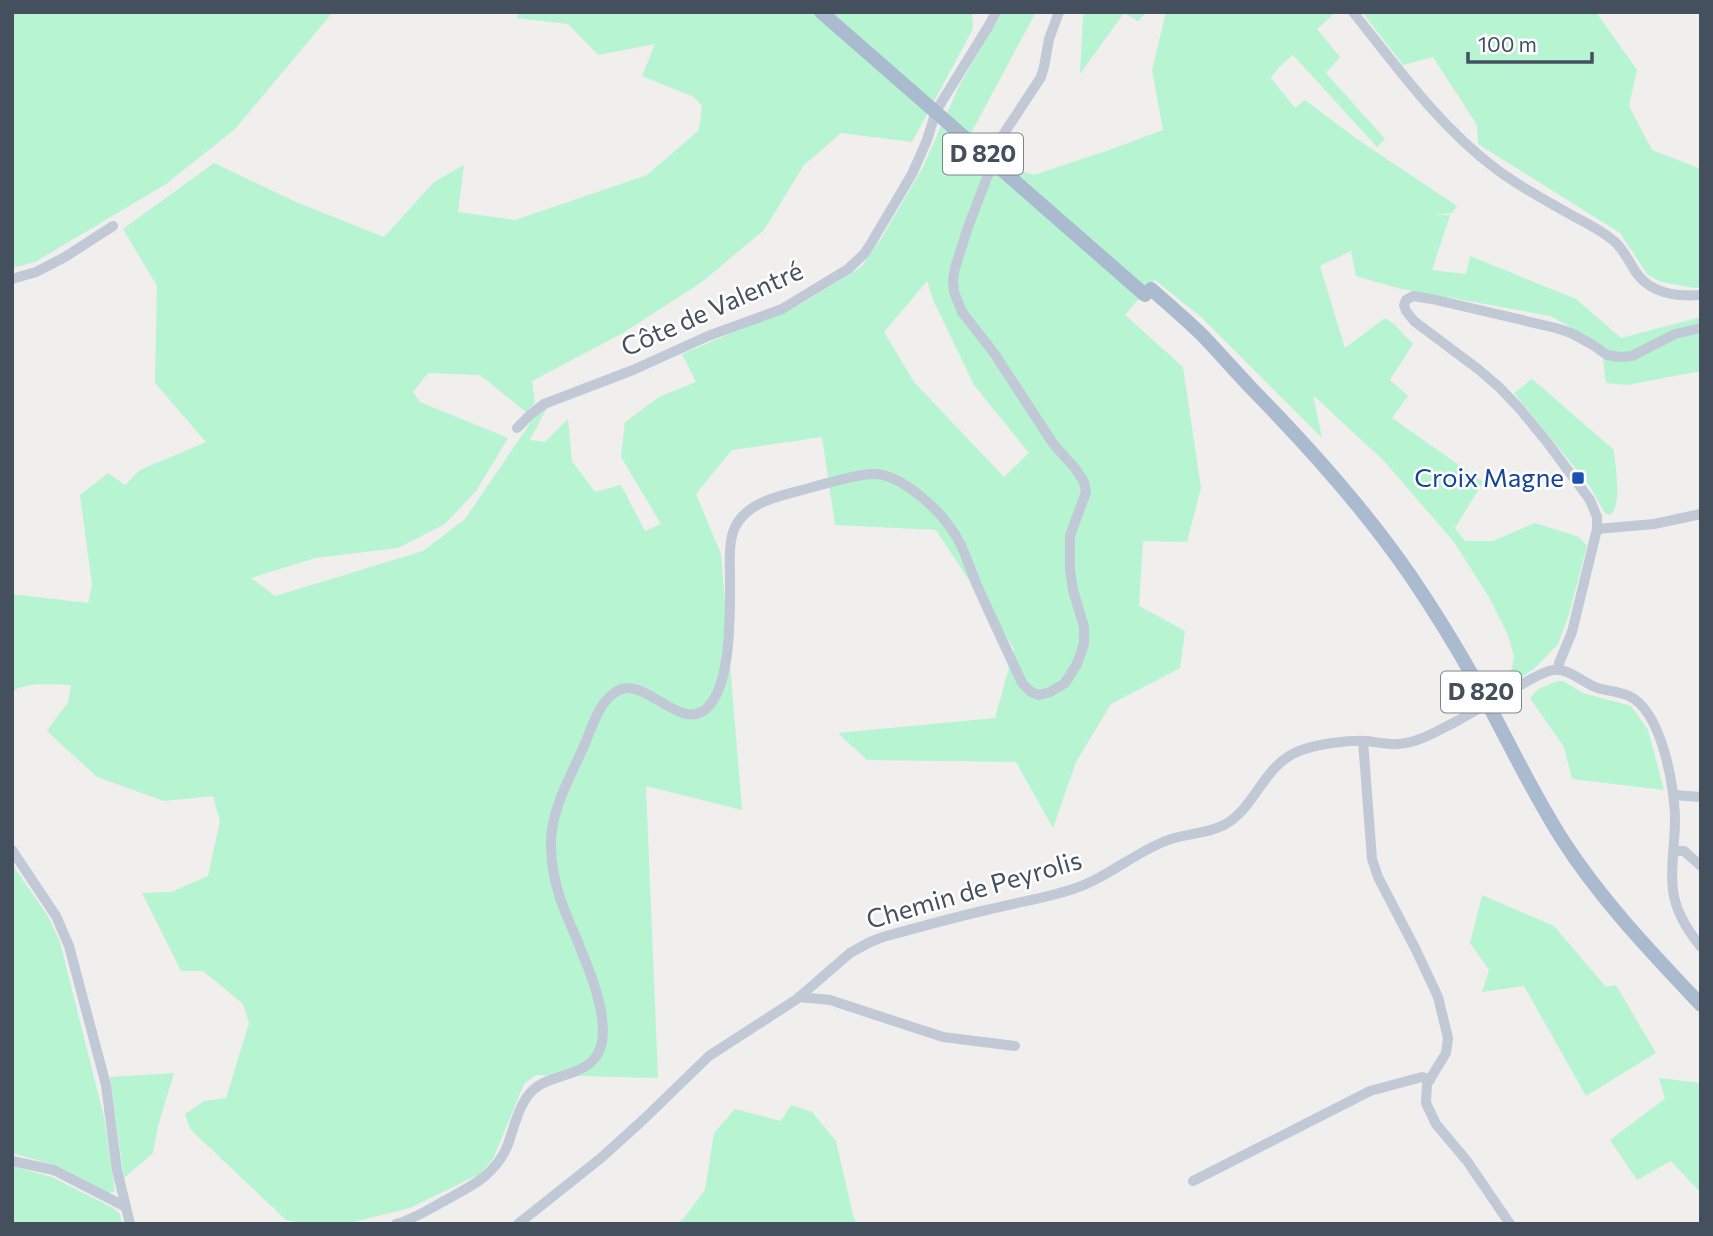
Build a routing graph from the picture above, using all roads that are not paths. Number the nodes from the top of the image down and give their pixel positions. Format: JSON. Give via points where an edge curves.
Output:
{"nodes":[{"id":1,"x":821,"y":12,"type":"edge"},
{"id":2,"x":834,"y":12,"type":"edge"},
{"id":3,"x":996,"y":12,"type":"edge"},
{"id":4,"x":1059,"y":12,"type":"edge"},
{"id":5,"x":1353,"y":12,"type":"edge"},
{"id":6,"x":113,"y":226,"type":"dead end"},
{"id":7,"x":12,"y":279,"type":"edge"},
{"id":8,"x":1148,"y":292,"type":"junction"},
{"id":9,"x":1701,"y":295,"type":"edge"},
{"id":10,"x":1701,"y":328,"type":"edge"},
{"id":11,"x":517,"y":428,"type":"dead end"},
{"id":12,"x":1701,"y":514,"type":"edge"},
{"id":13,"x":1597,"y":529,"type":"junction"},
{"id":14,"x":1559,"y":669,"type":"junction"},
{"id":15,"x":1363,"y":741,"type":"junction"},
{"id":16,"x":1674,"y":795,"type":"junction"},
{"id":17,"x":1701,"y":797,"type":"edge"},
{"id":18,"x":12,"y":850,"type":"edge"},
{"id":19,"x":1674,"y":851,"type":"junction"},
{"id":20,"x":1701,"y":866,"type":"edge"},
{"id":21,"x":1701,"y":947,"type":"edge"},
{"id":22,"x":824,"y":976,"type":"junction"},
{"id":23,"x":799,"y":997,"type":"junction"},
{"id":24,"x":830,"y":1000,"type":"junction"},
{"id":25,"x":1701,"y":1005,"type":"edge"},
{"id":26,"x":1014,"y":1046,"type":"dead end"},
{"id":27,"x":1430,"y":1080,"type":"junction"},
{"id":28,"x":12,"y":1161,"type":"edge"},
{"id":29,"x":1193,"y":1181,"type":"dead end"},
{"id":30,"x":126,"y":1207,"type":"junction"},
{"id":31,"x":130,"y":1224,"type":"edge"},
{"id":32,"x":396,"y":1224,"type":"edge"},
{"id":33,"x":518,"y":1224,"type":"edge"},
{"id":34,"x":1510,"y":1224,"type":"edge"}],
"edges":[{"from":1,"to":8,"type":"main road","number":"D 820","bridge":true},
{"from":2,"to":8,"type":"main road","number":"D 820"},
{"from":3,"to":11,"type":"street","name":"Côte de Valentré","via":[[936,111],[912,174],[864,254],[848,269],[782,309],[544,404]]},
{"from":4,"to":32,"type":"street","via":[[1041,77],[997,144],[953,280],[962,312],[1084,482],[1086,492],[1070,536],[1072,580],[1084,627],[1077,664],[1065,683],[1050,692],[1039,695],[1022,683],[950,525],[894,478],[874,473],[831,482],[750,509],[734,529],[731,543],[725,662],[713,701],[704,711],[691,715],[640,690],[625,688],[609,696],[552,828],[554,873],[600,1010],[600,1049],[584,1067],[539,1084],[529,1094],[505,1151],[481,1180],[425,1213]]},
{"from":5,"to":9,"type":"street","via":[[1432,109],[1484,159],[1614,241],[1648,285],[1661,293]]},
{"from":6,"to":7,"type":"street","via":[[65,257]]},
{"from":8,"to":25,"type":"main road","number":"D 820","via":[[1288,425],[1374,526],[1444,628],[1561,838],[1621,919]]},
{"from":10,"to":13,"type":"street","via":[[1619,358],[1571,332],[1432,299],[1413,296],[1406,300],[1406,311],[1414,321],[1478,369],[1520,409],[1590,499]]},
{"from":12,"to":13,"type":"street"},
{"from":13,"to":14,"type":"street"},
{"from":14,"to":15,"type":"street","name":"Chemin de Peyrolis","bridge":true,"via":[[1545,672],[1420,739],[1397,745]]},
{"from":14,"to":16,"type":"street","via":[[1591,686],[1630,696],[1647,710],[1655,723]]},
{"from":15,"to":22,"type":"street","name":"Chemin de Peyrolis","via":[[1298,751],[1271,771],[1227,824],[1161,842],[1073,889],[883,937],[850,953]]},
{"from":15,"to":27,"type":"street","via":[[1378,877],[1438,997],[1448,1038],[1446,1053]]},
{"from":16,"to":17,"type":"street"},
{"from":16,"to":19,"type":"street"},
{"from":18,"to":30,"type":"street","via":[[56,916],[69,946],[106,1085]]},
{"from":19,"to":20,"type":"street","via":[[1684,851]]},
{"from":19,"to":21,"type":"street","via":[[1673,890],[1679,914]]},
{"from":22,"to":23,"type":"street","name":"Chemin de Peyrolis"},
{"from":22,"to":24,"type":"street"},
{"from":23,"to":24,"type":"street"},
{"from":23,"to":33,"type":"street","name":"Chemin de Peyrolis","via":[[709,1056],[601,1158]]},
{"from":24,"to":26,"type":"street","via":[[943,1037]]},
{"from":27,"to":29,"type":"street","via":[[1422,1077],[1370,1091]]},
{"from":27,"to":34,"type":"street","via":[[1426,1102],[1436,1124]]},
{"from":28,"to":30,"type":"street","via":[[54,1170]]},
{"from":30,"to":31,"type":"street"}]}
